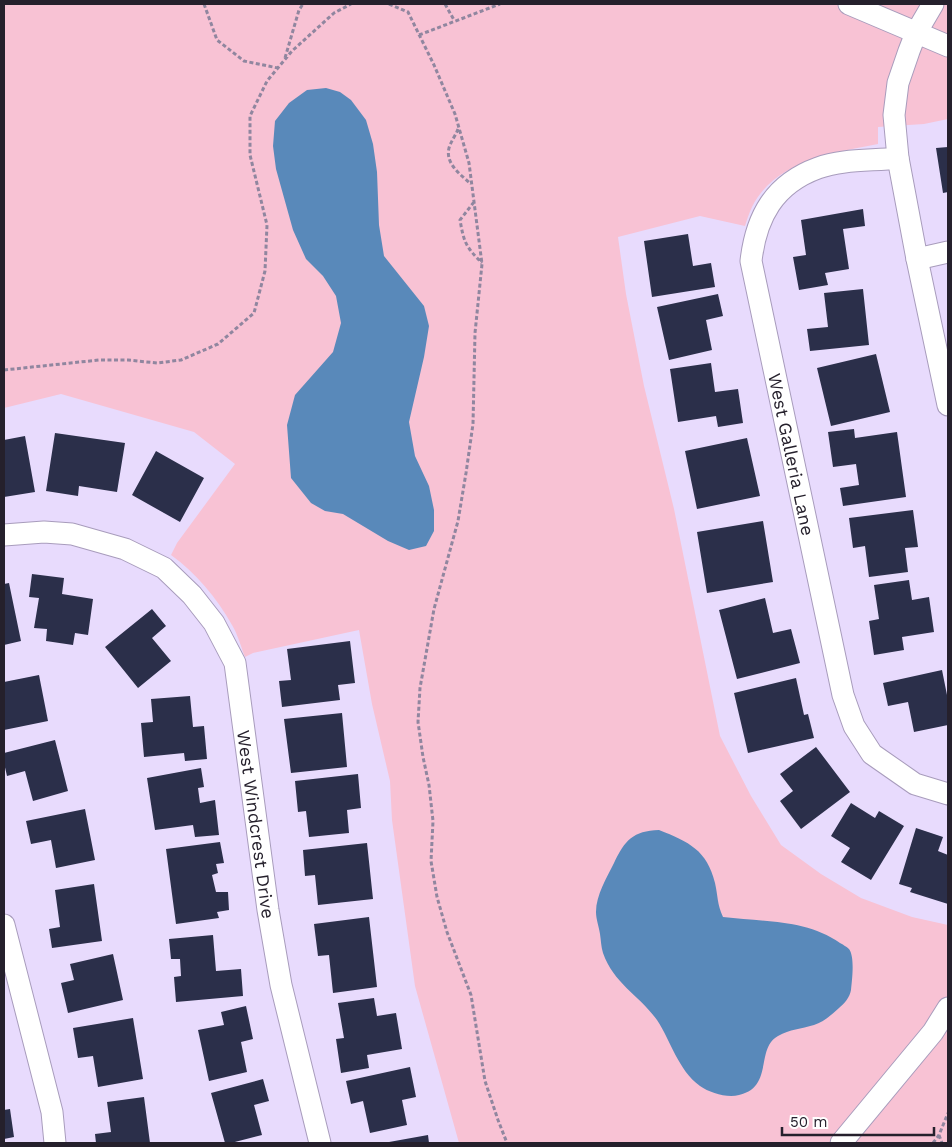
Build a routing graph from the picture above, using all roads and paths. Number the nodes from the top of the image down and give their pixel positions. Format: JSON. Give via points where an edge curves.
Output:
{"nodes":[{"id":1,"x":204,"y":4,"type":"edge"},
{"id":2,"x":303,"y":4,"type":"edge"},
{"id":3,"x":351,"y":4,"type":"edge"},
{"id":4,"x":389,"y":4,"type":"edge"},
{"id":5,"x":446,"y":4,"type":"edge"},
{"id":6,"x":500,"y":4,"type":"edge"},
{"id":7,"x":849,"y":4,"type":"edge"},
{"id":8,"x":935,"y":6,"type":"edge"},
{"id":9,"x":454,"y":20,"type":"junction"},
{"id":10,"x":916,"y":33,"type":"junction"},
{"id":11,"x":419,"y":35,"type":"junction"},
{"id":12,"x":948,"y":46,"type":"edge"},
{"id":13,"x":284,"y":61,"type":"junction"},
{"id":14,"x":278,"y":68,"type":"junction"},
{"id":15,"x":459,"y":128,"type":"junction"},
{"id":16,"x":898,"y":158,"type":"junction"},
{"id":17,"x":472,"y":185,"type":"junction"},
{"id":18,"x":474,"y":202,"type":"junction"},
{"id":19,"x":948,"y":252,"type":"edge"},
{"id":20,"x":916,"y":258,"type":"junction"},
{"id":21,"x":482,"y":264,"type":"junction"},
{"id":22,"x":4,"y":370,"type":"edge"},
{"id":23,"x":948,"y":405,"type":"edge"},
{"id":24,"x":4,"y":535,"type":"edge"},
{"id":25,"x":948,"y":794,"type":"edge"},
{"id":26,"x":4,"y":925,"type":"edge"},
{"id":27,"x":948,"y":1008,"type":"edge"},
{"id":28,"x":948,"y":1112,"type":"edge"},
{"id":29,"x":939,"y":1134,"type":"junction"},
{"id":30,"x":55,"y":1143,"type":"edge"},
{"id":31,"x":320,"y":1143,"type":"edge"},
{"id":32,"x":507,"y":1143,"type":"edge"},
{"id":33,"x":842,"y":1143,"type":"edge"},
{"id":34,"x":933,"y":1143,"type":"edge"},
{"id":35,"x":942,"y":1143,"type":"edge"}],
"edges":[{"from":1,"to":14,"type":"path","via":[[217,40],[244,61]]},
{"from":2,"to":13,"type":"path"},
{"from":3,"to":13,"type":"path","via":[[334,12]]},
{"from":4,"to":11,"type":"path","via":[[408,12]]},
{"from":5,"to":9,"type":"path"},
{"from":6,"to":9,"type":"path"},
{"from":7,"to":10,"type":"street"},
{"from":8,"to":10,"type":"street"},
{"from":9,"to":11,"type":"path"},
{"from":10,"to":12,"type":"street"},
{"from":10,"to":16,"type":"street","via":[[898,82],[894,115]]},
{"from":11,"to":15,"type":"path"},
{"from":13,"to":14,"type":"path"},
{"from":14,"to":22,"type":"path","via":[[267,81],[250,116],[250,155],[267,225],[265,271],[254,313],[218,344],[181,360],[99,360]]},
{"from":15,"to":17,"type":"path"},
{"from":15,"to":17,"type":"path","via":[[449,148],[450,163]]},
{"from":16,"to":20,"type":"street"},
{"from":16,"to":25,"type":"street","name":"West Galleria Lane","via":[[841,163],[818,168],[794,180],[779,191],[767,208],[758,226],[751,261],[843,695],[854,726],[872,754],[915,784]]},
{"from":17,"to":18,"type":"path"},
{"from":18,"to":21,"type":"path"},
{"from":18,"to":21,"type":"path","via":[[460,220],[463,240]]},
{"from":19,"to":20,"type":"street"},
{"from":20,"to":23,"type":"street"},
{"from":21,"to":32,"type":"path","via":[[475,333],[473,424],[458,521],[434,609],[420,688],[418,722],[429,785],[431,861],[436,897],[471,995],[485,1081]]},
{"from":24,"to":31,"type":"street","name":"West Windcrest Drive","via":[[72,534],[126,549],[164,568],[192,595],[214,623],[236,663],[281,985]]},
{"from":26,"to":30,"type":"street","via":[[52,1112]]},
{"from":27,"to":33,"type":"street","via":[[934,1032]]},
{"from":28,"to":29,"type":"path"},
{"from":29,"to":34,"type":"path"},
{"from":29,"to":35,"type":"path"}]}
